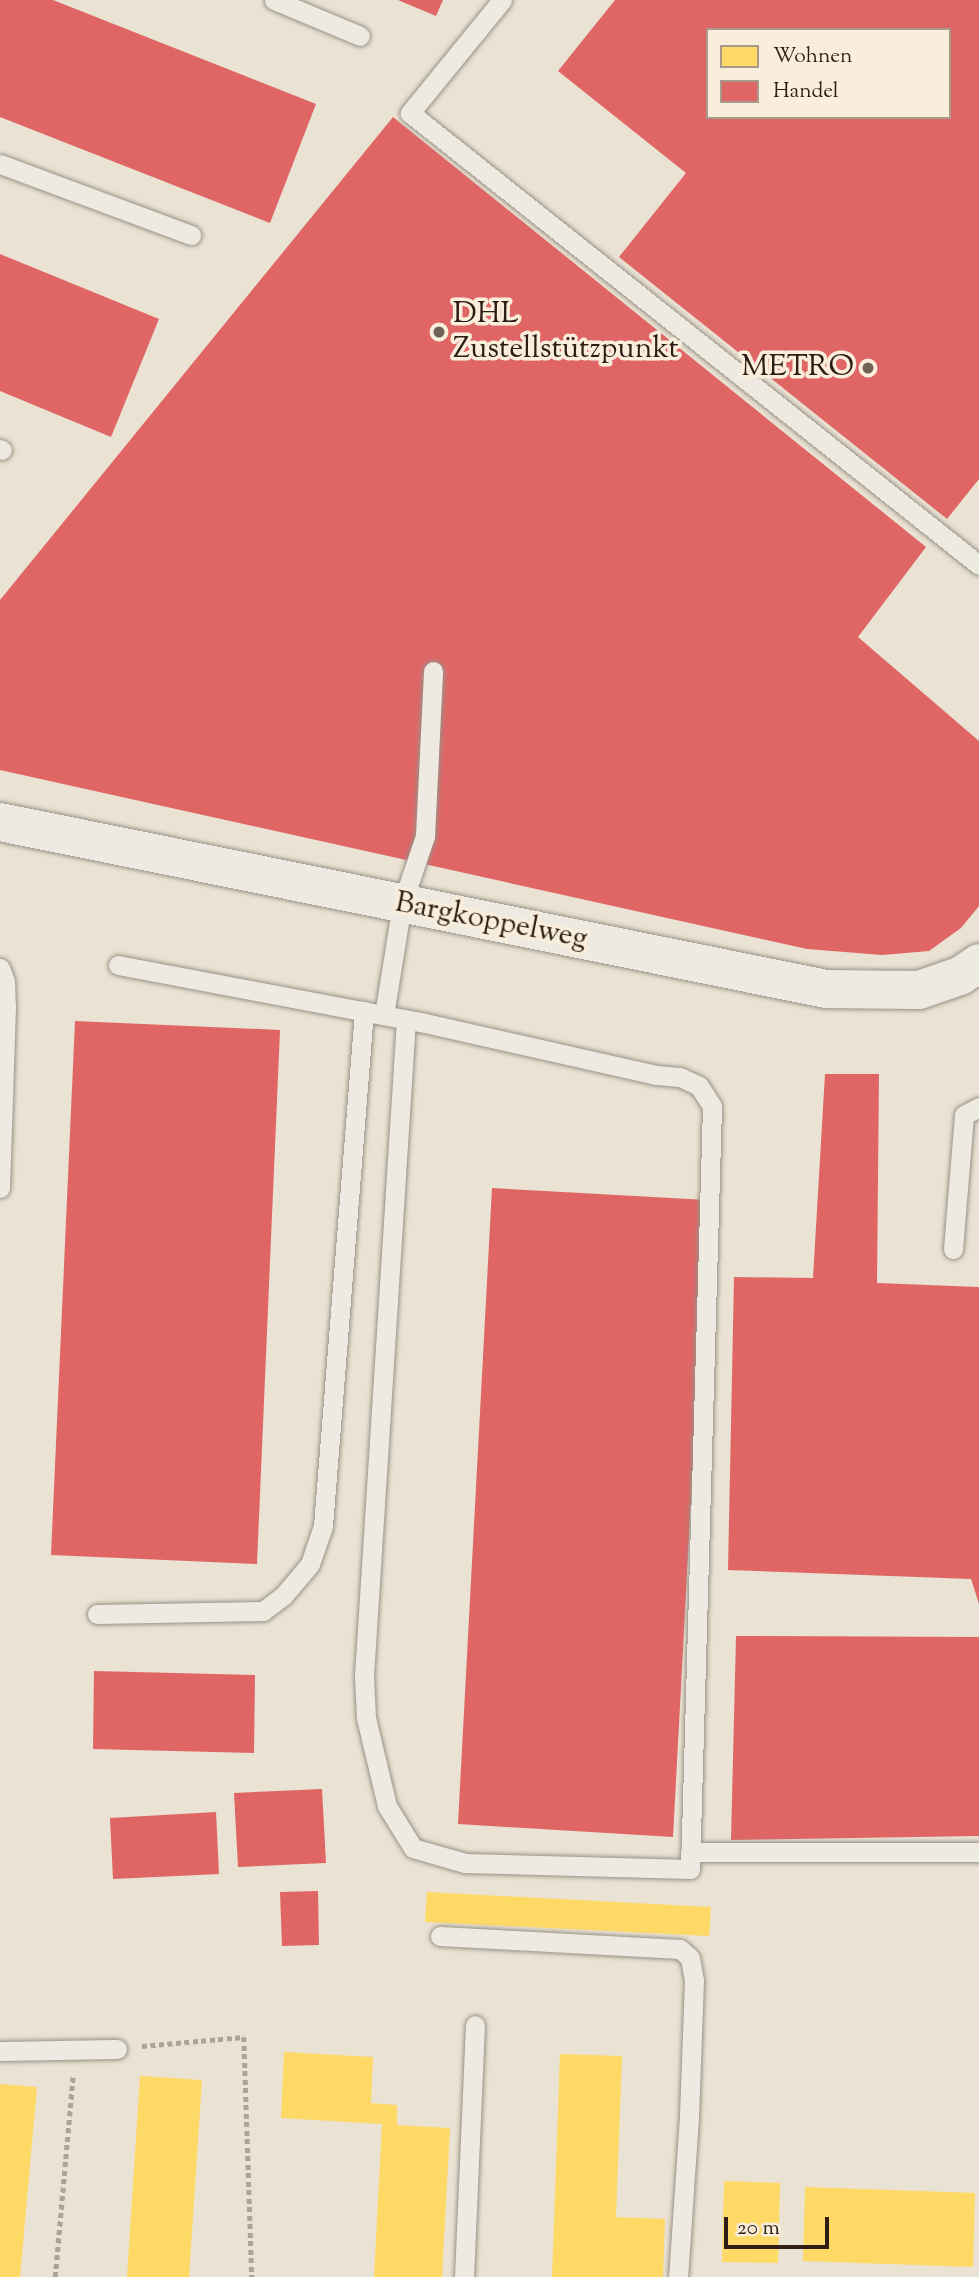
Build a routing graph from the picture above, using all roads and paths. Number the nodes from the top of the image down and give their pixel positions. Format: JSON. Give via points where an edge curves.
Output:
{"nodes":[{"id":1,"x":274,"y":0,"type":"edge"},
{"id":2,"x":502,"y":0,"type":"edge"},
{"id":3,"x":360,"y":36,"type":"dead end"},
{"id":4,"x":0,"y":164,"type":"edge"},
{"id":5,"x":191,"y":235,"type":"dead end"},
{"id":6,"x":979,"y":565,"type":"edge"},
{"id":7,"x":433,"y":671,"type":"dead end"},
{"id":8,"x":0,"y":822,"type":"edge"},
{"id":9,"x":402,"y":904,"type":"junction"},
{"id":10,"x":979,"y":963,"type":"edge"},
{"id":11,"x":118,"y":965,"type":"dead end"},
{"id":12,"x":0,"y":968,"type":"edge"},
{"id":13,"x":364,"y":1011,"type":"junction"},
{"id":14,"x":384,"y":1015,"type":"junction"},
{"id":15,"x":406,"y":1020,"type":"junction"},
{"id":16,"x":979,"y":1107,"type":"edge"},
{"id":17,"x":0,"y":1188,"type":"edge"},
{"id":18,"x":953,"y":1249,"type":"dead end"},
{"id":19,"x":97,"y":1614,"type":"dead end"},
{"id":20,"x":690,"y":1852,"type":"junction"},
{"id":21,"x":979,"y":1852,"type":"edge"},
{"id":22,"x":440,"y":1936,"type":"dead end"},
{"id":23,"x":475,"y":2025,"type":"dead end"},
{"id":24,"x":117,"y":2049,"type":"joint"},
{"id":25,"x":75,"y":2050,"type":"junction"},
{"id":26,"x":0,"y":2051,"type":"edge"},
{"id":27,"x":55,"y":2277,"type":"edge"},
{"id":28,"x":252,"y":2277,"type":"edge"},
{"id":29,"x":464,"y":2277,"type":"edge"},
{"id":30,"x":678,"y":2277,"type":"edge"}],
"edges":[{"from":1,"to":3,"type":"lane"},
{"from":2,"to":6,"type":"lane","via":[[410,113]]},
{"from":4,"to":5,"type":"lane"},
{"from":7,"to":9,"type":"lane","via":[[425,836]]},
{"from":8,"to":9,"type":"street","name":"Bargkoppelweg"},
{"from":9,"to":10,"type":"street","name":"Bargkoppelweg","via":[[826,989],[919,990],[960,976]]},
{"from":9,"to":14,"type":"lane"},
{"from":11,"to":13,"type":"lane"},
{"from":12,"to":17,"type":"lane","via":[[6,1006]]},
{"from":13,"to":14,"type":"lane"},
{"from":13,"to":19,"type":"lane","via":[[323,1526],[310,1564],[284,1595],[263,1611]]},
{"from":14,"to":15,"type":"lane"},
{"from":15,"to":20,"type":"lane","via":[[680,1077],[699,1086],[712,1106]]},
{"from":15,"to":20,"type":"lane","via":[[364,1676],[366,1718],[387,1805],[413,1848],[465,1863],[690,1869]]},
{"from":16,"to":18,"type":"lane","via":[[964,1115]]},
{"from":20,"to":21,"type":"lane"},
{"from":22,"to":30,"type":"lane","via":[[680,1949],[690,1958],[694,1980],[689,2117]]},
{"from":23,"to":29,"type":"lane"},
{"from":24,"to":25,"type":"lane"},
{"from":24,"to":28,"type":"path","via":[[244,2037]]},
{"from":25,"to":26,"type":"lane"},
{"from":25,"to":27,"type":"path"}]}
